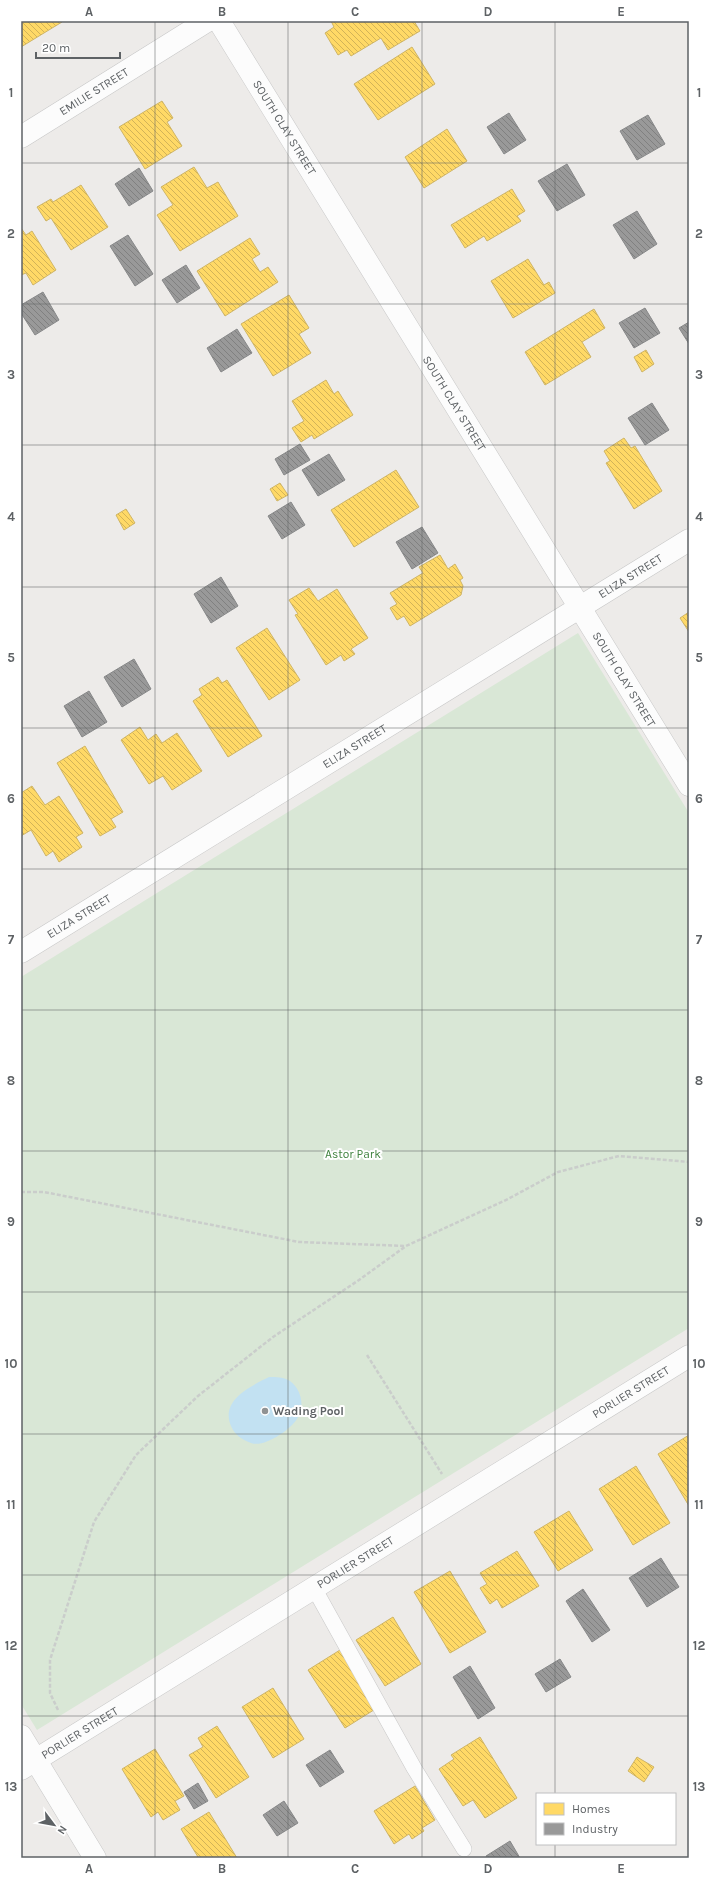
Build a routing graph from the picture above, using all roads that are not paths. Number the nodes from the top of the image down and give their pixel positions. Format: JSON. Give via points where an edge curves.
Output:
{"nodes":[{"id":1,"x":207,"y":21,"type":"edge"},
{"id":2,"x":219,"y":21,"type":"edge"},
{"id":3,"x":21,"y":137,"type":"edge"},
{"id":4,"x":689,"y":540,"type":"edge"},
{"id":5,"x":580,"y":607,"type":"junction"},
{"id":6,"x":689,"y":785,"type":"edge"},
{"id":7,"x":21,"y":952,"type":"edge"},
{"id":8,"x":689,"y":1356,"type":"edge"},
{"id":9,"x":314,"y":1588,"type":"junction"},
{"id":10,"x":21,"y":1736,"type":"edge"},
{"id":11,"x":28,"y":1765,"type":"edge"},
{"id":12,"x":464,"y":1849,"type":"dead end"},
{"id":13,"x":95,"y":1858,"type":"edge"}],
"edges":[{"from":1,"to":3,"type":"street","name":"EMILIE STREET"},
{"from":2,"to":5,"type":"street","name":"SOUTH CLAY STREET"},
{"from":4,"to":5,"type":"street","name":"ELIZA STREET"},
{"from":5,"to":6,"type":"street","name":"SOUTH CLAY STREET"},
{"from":5,"to":7,"type":"street","name":"ELIZA STREET"},
{"from":8,"to":9,"type":"street","name":"PORLIER STREET"},
{"from":9,"to":11,"type":"street","name":"PORLIER STREET"},
{"from":9,"to":12,"type":"lane","via":[[414,1768]]},
{"from":10,"to":11,"type":"street"},
{"from":11,"to":13,"type":"street"}]}
